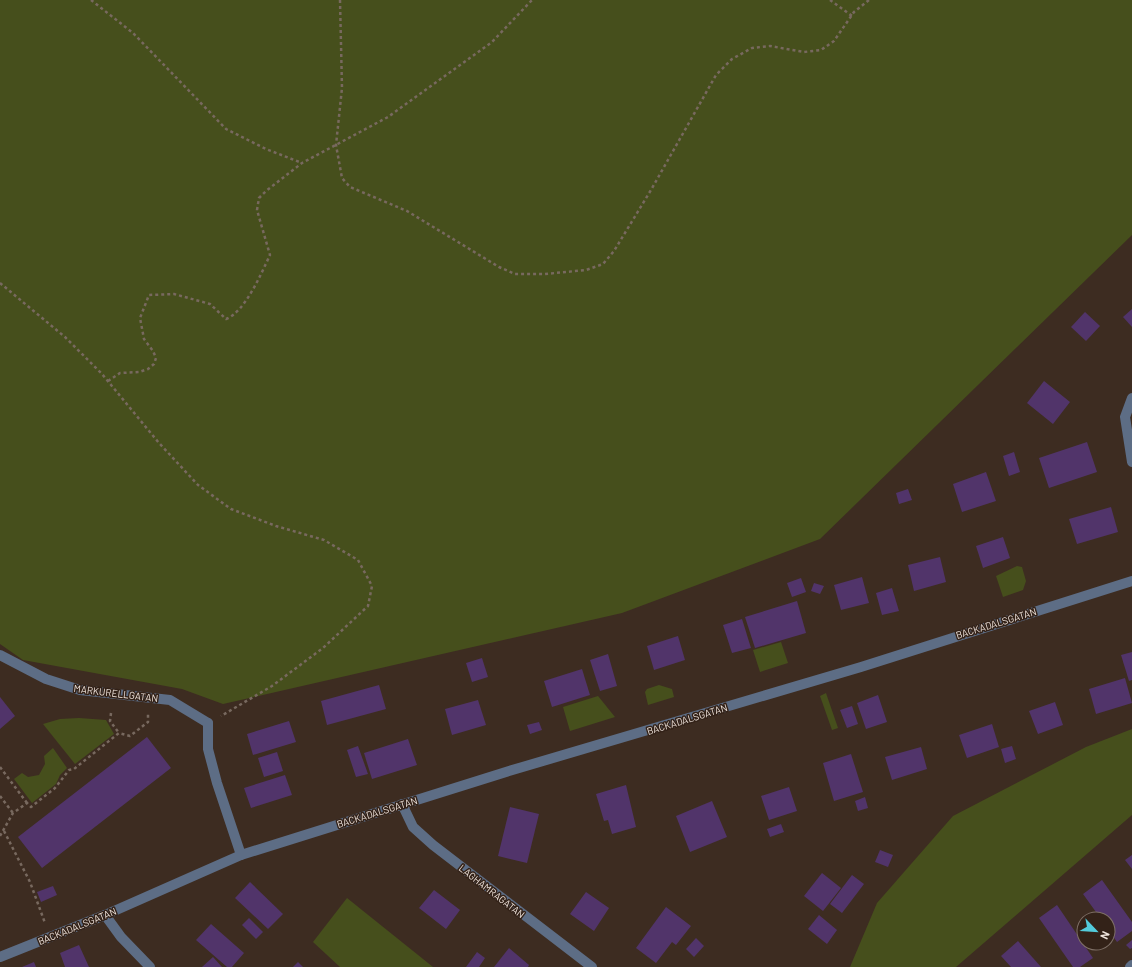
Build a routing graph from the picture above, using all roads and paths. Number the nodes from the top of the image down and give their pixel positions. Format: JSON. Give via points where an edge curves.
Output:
{"nodes":[{"id":1,"x":91,"y":0,"type":"edge"},
{"id":2,"x":340,"y":0,"type":"edge"},
{"id":3,"x":532,"y":0,"type":"edge"},
{"id":4,"x":830,"y":0,"type":"edge"},
{"id":5,"x":869,"y":0,"type":"edge"},
{"id":6,"x":852,"y":16,"type":"junction"},
{"id":7,"x":336,"y":145,"type":"junction"},
{"id":8,"x":302,"y":163,"type":"junction"},
{"id":9,"x":0,"y":284,"type":"edge"},
{"id":10,"x":108,"y":381,"type":"junction"},
{"id":11,"x":1132,"y":398,"type":"edge"},
{"id":12,"x":1132,"y":462,"type":"edge"},
{"id":13,"x":1132,"y":581,"type":"edge"},
{"id":14,"x":0,"y":655,"type":"edge"},
{"id":15,"x":111,"y":713,"type":"dead end"},
{"id":16,"x":148,"y":714,"type":"dead end"},
{"id":17,"x":208,"y":723,"type":"junction"},
{"id":18,"x":119,"y":733,"type":"junction"},
{"id":19,"x":0,"y":767,"type":"edge"},
{"id":20,"x":0,"y":796,"type":"edge"},
{"id":21,"x":27,"y":803,"type":"junction"},
{"id":22,"x":402,"y":804,"type":"junction"},
{"id":23,"x":12,"y":813,"type":"junction"},
{"id":24,"x":3,"y":830,"type":"junction"},
{"id":25,"x":0,"y":836,"type":"edge"},
{"id":26,"x":241,"y":855,"type":"junction"},
{"id":27,"x":105,"y":915,"type":"junction"},
{"id":28,"x":50,"y":936,"type":"junction"},
{"id":29,"x":0,"y":956,"type":"edge"},
{"id":30,"x":150,"y":967,"type":"edge"},
{"id":31,"x":592,"y":967,"type":"edge"}],
"edges":[{"from":1,"to":8,"type":"path","via":[[133,33],[226,130]]},
{"from":2,"to":7,"type":"path","via":[[342,88]]},
{"from":3,"to":7,"type":"path","via":[[492,42],[388,117]]},
{"from":4,"to":6,"type":"path"},
{"from":5,"to":6,"type":"path"},
{"from":6,"to":7,"type":"path","via":[[834,41],[821,50],[804,52],[770,46],[752,48],[732,59],[716,75],[614,251],[603,264],[586,270],[515,274],[499,267],[407,211],[350,187],[342,178]]},
{"from":7,"to":8,"type":"path"},
{"from":8,"to":10,"type":"path","via":[[259,198],[257,210],[270,255],[257,283],[233,317],[226,320],[210,304],[174,294],[149,295],[140,318],[144,339],[156,358],[154,364],[139,372],[120,373]]},
{"from":9,"to":10,"type":"path","via":[[65,337]]},
{"from":10,"to":17,"type":"path","via":[[159,443],[198,485],[231,509],[324,540],[358,560],[372,586],[368,606],[322,648],[272,686]]},
{"from":11,"to":12,"type":"street","via":[[1125,417]]},
{"from":13,"to":22,"type":"street","name":"BACKADALSGATAN","via":[[861,667]]},
{"from":14,"to":17,"type":"street","name":"MARKURELLGATAN","via":[[46,679],[80,690],[170,700]]},
{"from":15,"to":18,"type":"path","via":[[110,721]]},
{"from":16,"to":18,"type":"path","via":[[148,722],[130,736]]},
{"from":17,"to":26,"type":"street","via":[[208,749]]},
{"from":18,"to":21,"type":"path","via":[[74,769],[69,770],[55,788],[31,807]]},
{"from":19,"to":21,"type":"path"},
{"from":20,"to":23,"type":"path"},
{"from":21,"to":23,"type":"path"},
{"from":22,"to":26,"type":"street","name":"BACKADALSGATAN"},
{"from":22,"to":31,"type":"street","name":"LAGHAMRAGATAN","via":[[413,827],[433,845]]},
{"from":23,"to":24,"type":"path"},
{"from":24,"to":25,"type":"path"},
{"from":24,"to":28,"type":"path","via":[[30,882]]},
{"from":26,"to":27,"type":"street","name":"BACKADALSGATAN"},
{"from":27,"to":28,"type":"street","name":"BACKADALSGATAN"},
{"from":27,"to":30,"type":"street","via":[[121,937]]},
{"from":28,"to":29,"type":"street","name":"BACKADALSGATAN"}]}
